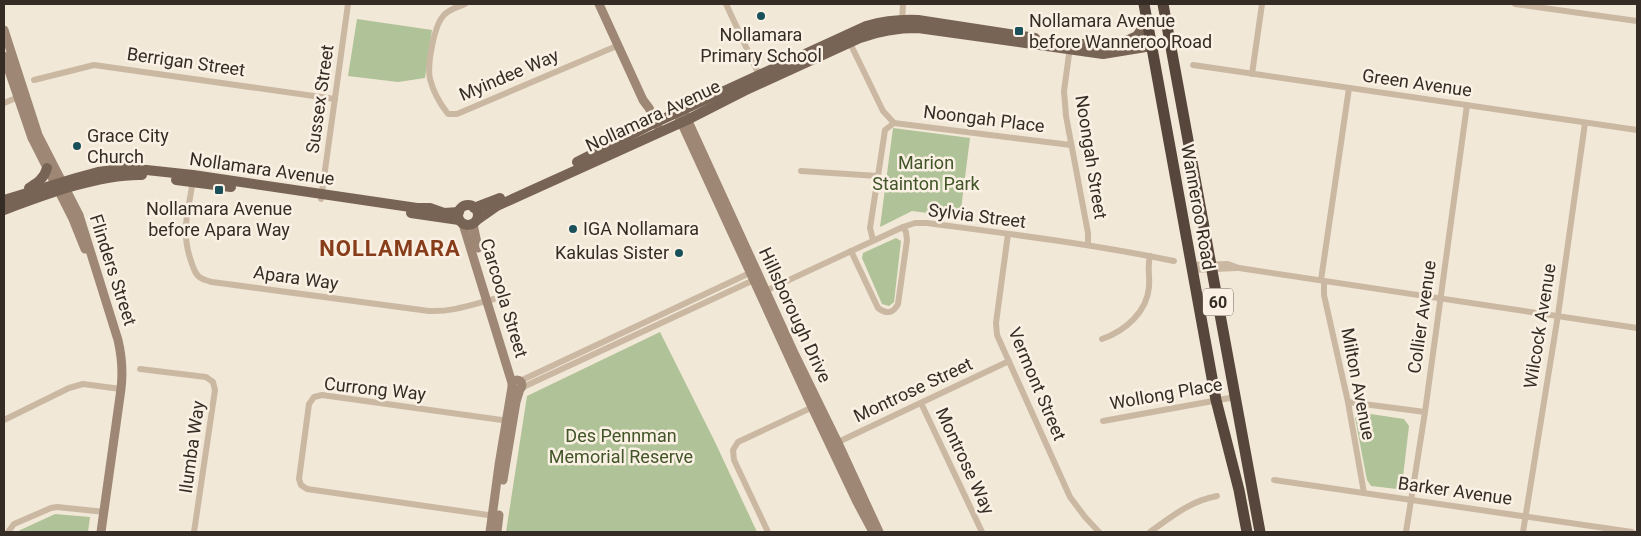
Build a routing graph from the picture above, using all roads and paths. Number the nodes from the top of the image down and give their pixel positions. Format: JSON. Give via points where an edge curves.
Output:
{"nodes":[{"id":1,"x":347,"y":4,"type":"edge"},
{"id":2,"x":465,"y":4,"type":"edge"},
{"id":3,"x":599,"y":4,"type":"edge"},
{"id":4,"x":726,"y":4,"type":"edge"},
{"id":5,"x":903,"y":4,"type":"edge"},
{"id":6,"x":1144,"y":4,"type":"edge"},
{"id":7,"x":1163,"y":4,"type":"edge"},
{"id":8,"x":1262,"y":4,"type":"edge"},
{"id":9,"x":1515,"y":4,"type":"edge"},
{"id":10,"x":1637,"y":21,"type":"edge"},
{"id":11,"x":1147,"y":22,"type":"junction"},
{"id":12,"x":902,"y":23,"type":"junction"},
{"id":13,"x":4,"y":30,"type":"edge"},
{"id":14,"x":848,"y":39,"type":"junction"},
{"id":15,"x":1170,"y":41,"type":"junction"},
{"id":16,"x":1150,"y":44,"type":"junction"},
{"id":17,"x":619,"y":45,"type":"junction"},
{"id":18,"x":1113,"y":46,"type":"junction"},
{"id":19,"x":1070,"y":47,"type":"junction"},
{"id":20,"x":1128,"y":51,"type":"junction"},
{"id":21,"x":4,"y":56,"type":"edge"},
{"id":22,"x":1193,"y":65,"type":"dead end"},
{"id":23,"x":1155,"y":68,"type":"junction"},
{"id":24,"x":1252,"y":74,"type":"junction"},
{"id":25,"x":761,"y":79,"type":"junction"},
{"id":26,"x":34,"y":80,"type":"dead end"},
{"id":27,"x":1349,"y":88,"type":"junction"},
{"id":28,"x":21,"y":96,"type":"junction"},
{"id":29,"x":335,"y":99,"type":"junction"},
{"id":30,"x":4,"y":103,"type":"edge"},
{"id":31,"x":1467,"y":105,"type":"junction"},
{"id":32,"x":682,"y":116,"type":"junction"},
{"id":33,"x":894,"y":123,"type":"junction"},
{"id":34,"x":1585,"y":123,"type":"junction"},
{"id":35,"x":656,"y":128,"type":"junction"},
{"id":36,"x":1637,"y":130,"type":"edge"},
{"id":37,"x":1071,"y":145,"type":"junction"},
{"id":38,"x":47,"y":168,"type":"junction"},
{"id":39,"x":801,"y":171,"type":"dead end"},
{"id":40,"x":878,"y":176,"type":"junction"},
{"id":41,"x":193,"y":179,"type":"junction"},
{"id":42,"x":61,"y":186,"type":"junction"},
{"id":43,"x":530,"y":188,"type":"junction"},
{"id":44,"x":321,"y":196,"type":"junction"},
{"id":45,"x":15,"y":197,"type":"junction"},
{"id":46,"x":4,"y":200,"type":"edge"},
{"id":47,"x":474,"y":208,"type":"junction"},
{"id":48,"x":4,"y":210,"type":"edge"},
{"id":49,"x":466,"y":220,"type":"junction"},
{"id":50,"x":904,"y":227,"type":"junction"},
{"id":51,"x":1008,"y":234,"type":"junction"},
{"id":52,"x":873,"y":240,"type":"junction"},
{"id":53,"x":1088,"y":246,"type":"junction"},
{"id":54,"x":851,"y":251,"type":"junction"},
{"id":55,"x":1150,"y":256,"type":"junction"},
{"id":56,"x":1174,"y":261,"type":"dead end"},
{"id":57,"x":1211,"y":266,"type":"junction"},
{"id":58,"x":1191,"y":268,"type":"junction"},
{"id":59,"x":755,"y":275,"type":"junction"},
{"id":60,"x":1322,"y":281,"type":"junction"},
{"id":61,"x":763,"y":292,"type":"junction"},
{"id":62,"x":1439,"y":299,"type":"junction"},
{"id":63,"x":491,"y":300,"type":"junction"},
{"id":64,"x":1558,"y":315,"type":"junction"},
{"id":65,"x":1637,"y":328,"type":"edge"},
{"id":66,"x":1102,"y":339,"type":"dead end"},
{"id":67,"x":1009,"y":361,"type":"junction"},
{"id":68,"x":140,"y":369,"type":"dead end"},
{"id":69,"x":517,"y":385,"type":"junction"},
{"id":70,"x":119,"y":389,"type":"junction"},
{"id":71,"x":1235,"y":397,"type":"junction"},
{"id":72,"x":1216,"y":400,"type":"junction"},
{"id":73,"x":1348,"y":402,"type":"junction"},
{"id":74,"x":921,"y":403,"type":"junction"},
{"id":75,"x":816,"y":406,"type":"junction"},
{"id":76,"x":1425,"y":412,"type":"junction"},
{"id":77,"x":4,"y":420,"type":"edge"},
{"id":78,"x":510,"y":421,"type":"junction"},
{"id":79,"x":1103,"y":421,"type":"dead end"},
{"id":80,"x":834,"y":444,"type":"junction"},
{"id":81,"x":1274,"y":480,"type":"dead end"},
{"id":82,"x":1364,"y":493,"type":"junction"},
{"id":83,"x":1217,"y":496,"type":"dead end"},
{"id":84,"x":1411,"y":500,"type":"junction"},
{"id":85,"x":102,"y":512,"type":"junction"},
{"id":86,"x":496,"y":516,"type":"junction"},
{"id":87,"x":1525,"y":516,"type":"junction"},
{"id":88,"x":8,"y":532,"type":"edge"},
{"id":89,"x":96,"y":532,"type":"edge"},
{"id":90,"x":101,"y":532,"type":"edge"},
{"id":91,"x":194,"y":532,"type":"edge"},
{"id":92,"x":490,"y":532,"type":"edge"},
{"id":93,"x":497,"y":532,"type":"edge"},
{"id":94,"x":768,"y":532,"type":"edge"},
{"id":95,"x":873,"y":532,"type":"edge"},
{"id":96,"x":879,"y":532,"type":"edge"},
{"id":97,"x":982,"y":532,"type":"edge"},
{"id":98,"x":1099,"y":532,"type":"edge"},
{"id":99,"x":1150,"y":532,"type":"edge"},
{"id":100,"x":1247,"y":532,"type":"edge"},
{"id":101,"x":1260,"y":532,"type":"edge"},
{"id":102,"x":1406,"y":532,"type":"edge"},
{"id":103,"x":1523,"y":532,"type":"edge"},
{"id":104,"x":1632,"y":532,"type":"edge"}],
"edges":[{"from":1,"to":29,"type":"street","name":"Sussex Street"},
{"from":2,"to":17,"type":"street","name":"Myindee Way","via":[[445,14],[439,21],[429,71],[430,81],[448,114],[457,114]]},
{"from":3,"to":17,"type":"street"},
{"from":4,"to":25,"type":"street"},
{"from":5,"to":12,"type":"street"},
{"from":6,"to":11,"type":"highway","name":"Wanneroo Road","number":"60"},
{"from":7,"to":15,"type":"highway","name":"Wanneroo Road","number":"60"},
{"from":8,"to":24,"type":"street"},
{"from":9,"to":10,"type":"street"},
{"from":11,"to":16,"type":"highway","name":"Wanneroo Road","number":"60"},
{"from":11,"to":18,"type":"main road","via":[[1133,38]]},
{"from":12,"to":14,"type":"main road","name":"Nollamara Avenue","via":[[866,26]]},
{"from":12,"to":19,"type":"main road","name":"Nollamara Avenue","via":[[918,28]]},
{"from":13,"to":28,"type":"street","name":"Flinders Street"},
{"from":14,"to":25,"type":"main road","name":"Nollamara Avenue"},
{"from":14,"to":33,"type":"street","via":[[883,111]]},
{"from":15,"to":16,"type":"main road","name":"Nollamara Avenue"},
{"from":15,"to":57,"type":"highway","name":"Wanneroo Road","number":"60"},
{"from":16,"to":18,"type":"main road","name":"Nollamara Avenue"},
{"from":16,"to":20,"type":"main road","name":"Nollamara Avenue"},
{"from":16,"to":23,"type":"highway","name":"Wanneroo Road","number":"60"},
{"from":17,"to":35,"type":"street","via":[[643,100],[643,109]]},
{"from":18,"to":19,"type":"main road","name":"Nollamara Avenue"},
{"from":19,"to":20,"type":"main road","name":"Nollamara Avenue","via":[[1103,54]]},
{"from":19,"to":37,"type":"street","name":"Noongah Street","via":[[1064,90]]},
{"from":20,"to":23,"type":"main road","via":[[1144,55]]},
{"from":21,"to":28,"type":"street","name":"Flinders Street"},
{"from":22,"to":24,"type":"street","name":"Green Avenue"},
{"from":23,"to":58,"type":"highway","name":"Wanneroo Road","number":"60"},
{"from":24,"to":27,"type":"street","name":"Green Avenue"},
{"from":25,"to":32,"type":"main road","name":"Nollamara Avenue"},
{"from":26,"to":29,"type":"street","name":"Berrigan Street","via":[[94,65]]},
{"from":27,"to":31,"type":"street","name":"Green Avenue"},
{"from":27,"to":60,"type":"street","name":"Milton Avenue"},
{"from":28,"to":30,"type":"street"},
{"from":28,"to":38,"type":"street","name":"Flinders Street","via":[[32,138]]},
{"from":28,"to":42,"type":"street","name":"Flinders Street"},
{"from":29,"to":44,"type":"street","name":"Sussex Street"},
{"from":31,"to":34,"type":"street","name":"Green Avenue"},
{"from":31,"to":62,"type":"street","name":"Collier Avenue"},
{"from":32,"to":35,"type":"main road","name":"Nollamara Avenue"},
{"from":32,"to":59,"type":"street","name":"Hillsborough Drive"},
{"from":33,"to":37,"type":"street","name":"Noongah Place"},
{"from":33,"to":40,"type":"street","via":[[885,130]]},
{"from":34,"to":36,"type":"street","name":"Green Avenue"},
{"from":34,"to":64,"type":"street","name":"Wilcock Avenue"},
{"from":35,"to":43,"type":"main road","name":"Nollamara Avenue"},
{"from":37,"to":53,"type":"street","name":"Noongah Street"},
{"from":38,"to":42,"type":"street","name":"Flinders Street"},
{"from":38,"to":45,"type":"main road","via":[[41,180]]},
{"from":39,"to":40,"type":"street"},
{"from":40,"to":52,"type":"street","via":[[870,228]]},
{"from":41,"to":42,"type":"main road","name":"Nollamara Avenue","via":[[134,175]]},
{"from":41,"to":44,"type":"main road","name":"Nollamara Avenue"},
{"from":41,"to":63,"type":"street","name":"Apara Way","via":[[185,242],[196,274],[201,278],[428,312],[462,309]]},
{"from":42,"to":45,"type":"main road","name":"Nollamara Avenue"},
{"from":42,"to":48,"type":"main road","name":"Nollamara Avenue"},
{"from":42,"to":70,"type":"street","name":"Flinders Street","via":[[108,324]]},
{"from":43,"to":47,"type":"main road","name":"Nollamara Avenue"},
{"from":43,"to":49,"type":"main road","name":"Nollamara Avenue"},
{"from":44,"to":49,"type":"main road","name":"Nollamara Avenue"},
{"from":45,"to":46,"type":"main road","name":"Nollamara Avenue"},
{"from":47,"to":49,"type":"main road","via":[[477,212]]},
{"from":47,"to":49,"type":"main road","name":"Nollamara Avenue","via":[[464,207]]},
{"from":49,"to":63,"type":"street","name":"Carcoola Street"},
{"from":50,"to":51,"type":"street","name":"Sylvia Street","via":[[927,223]]},
{"from":50,"to":52,"type":"street","name":"Sylvia Street"},
{"from":50,"to":54,"type":"street","via":[[907,240],[898,304],[890,313],[878,308]]},
{"from":51,"to":53,"type":"street","name":"Sylvia Street"},
{"from":51,"to":67,"type":"street","name":"Vermont Street","via":[[996,323],[997,335]]},
{"from":52,"to":54,"type":"street","name":"Sylvia Street"},
{"from":53,"to":55,"type":"street","name":"Sylvia Street"},
{"from":54,"to":61,"type":"street","name":"Sylvia Street"},
{"from":55,"to":56,"type":"street","name":"Sylvia Street"},
{"from":55,"to":66,"type":"street","via":[[1144,306],[1124,328]]},
{"from":57,"to":58,"type":"street"},
{"from":57,"to":60,"type":"street","via":[[1228,264]]},
{"from":57,"to":71,"type":"highway","name":"Wanneroo Road","number":"60"},
{"from":58,"to":72,"type":"highway","name":"Wanneroo Road","number":"60"},
{"from":59,"to":61,"type":"street","name":"Hillsborough Drive"},
{"from":59,"to":69,"type":"street"},
{"from":60,"to":62,"type":"street"},
{"from":60,"to":73,"type":"street","name":"Milton Avenue"},
{"from":61,"to":75,"type":"street","name":"Hillsborough Drive"},
{"from":62,"to":64,"type":"street"},
{"from":62,"to":76,"type":"street","name":"Collier Avenue"},
{"from":63,"to":69,"type":"street","name":"Carcoola Street"},
{"from":64,"to":65,"type":"street"},
{"from":64,"to":87,"type":"street","name":"Wilcock Avenue"},
{"from":67,"to":74,"type":"street","name":"Montrose Street"},
{"from":67,"to":98,"type":"street","name":"Vermont Street","via":[[1070,496]]},
{"from":68,"to":91,"type":"street","name":"Ilumba Way","via":[[206,377],[213,382],[215,390]]},
{"from":69,"to":78,"type":"street","name":"Carcoola Street"},
{"from":70,"to":77,"type":"street","via":[[83,384]]},
{"from":70,"to":85,"type":"street","name":"Flinders Street"},
{"from":71,"to":72,"type":"street","name":"Wollong Place"},
{"from":71,"to":101,"type":"highway","name":"Wanneroo Road","number":"60"},
{"from":72,"to":79,"type":"street","name":"Wollong Place"},
{"from":72,"to":100,"type":"highway","name":"Wanneroo Road","number":"60"},
{"from":73,"to":76,"type":"street"},
{"from":73,"to":82,"type":"street","name":"Milton Avenue"},
{"from":74,"to":80,"type":"street","name":"Montrose Street"},
{"from":74,"to":97,"type":"street","name":"Montrose Way"},
{"from":75,"to":80,"type":"street","name":"Hillsborough Drive"},
{"from":75,"to":94,"type":"street","via":[[738,442],[733,450],[734,460]]},
{"from":76,"to":84,"type":"street","name":"Collier Avenue"},
{"from":78,"to":86,"type":"street","name":"Carcoola Street"},
{"from":78,"to":86,"type":"street","name":"Currong Way","via":[[322,395],[314,397],[309,404],[299,479],[301,485]]},
{"from":80,"to":95,"type":"street","name":"Hillsborough Drive"},
{"from":80,"to":96,"type":"street","name":"Hillsborough Drive"},
{"from":81,"to":82,"type":"street","name":"Barker Avenue"},
{"from":82,"to":84,"type":"street","name":"Barker Avenue"},
{"from":83,"to":99,"type":"street","via":[[1185,506]]},
{"from":84,"to":87,"type":"street","name":"Barker Avenue"},
{"from":84,"to":102,"type":"street","name":"Collier Avenue"},
{"from":85,"to":88,"type":"street","via":[[51,508],[14,524]]},
{"from":85,"to":89,"type":"street","name":"Flinders Street"},
{"from":85,"to":90,"type":"street","name":"Flinders Street"},
{"from":86,"to":92,"type":"street","name":"Carcoola Street"},
{"from":86,"to":93,"type":"street","name":"Carcoola Street"},
{"from":87,"to":103,"type":"street","name":"Wilcock Avenue"},
{"from":87,"to":104,"type":"street","name":"Barker Avenue"}]}
